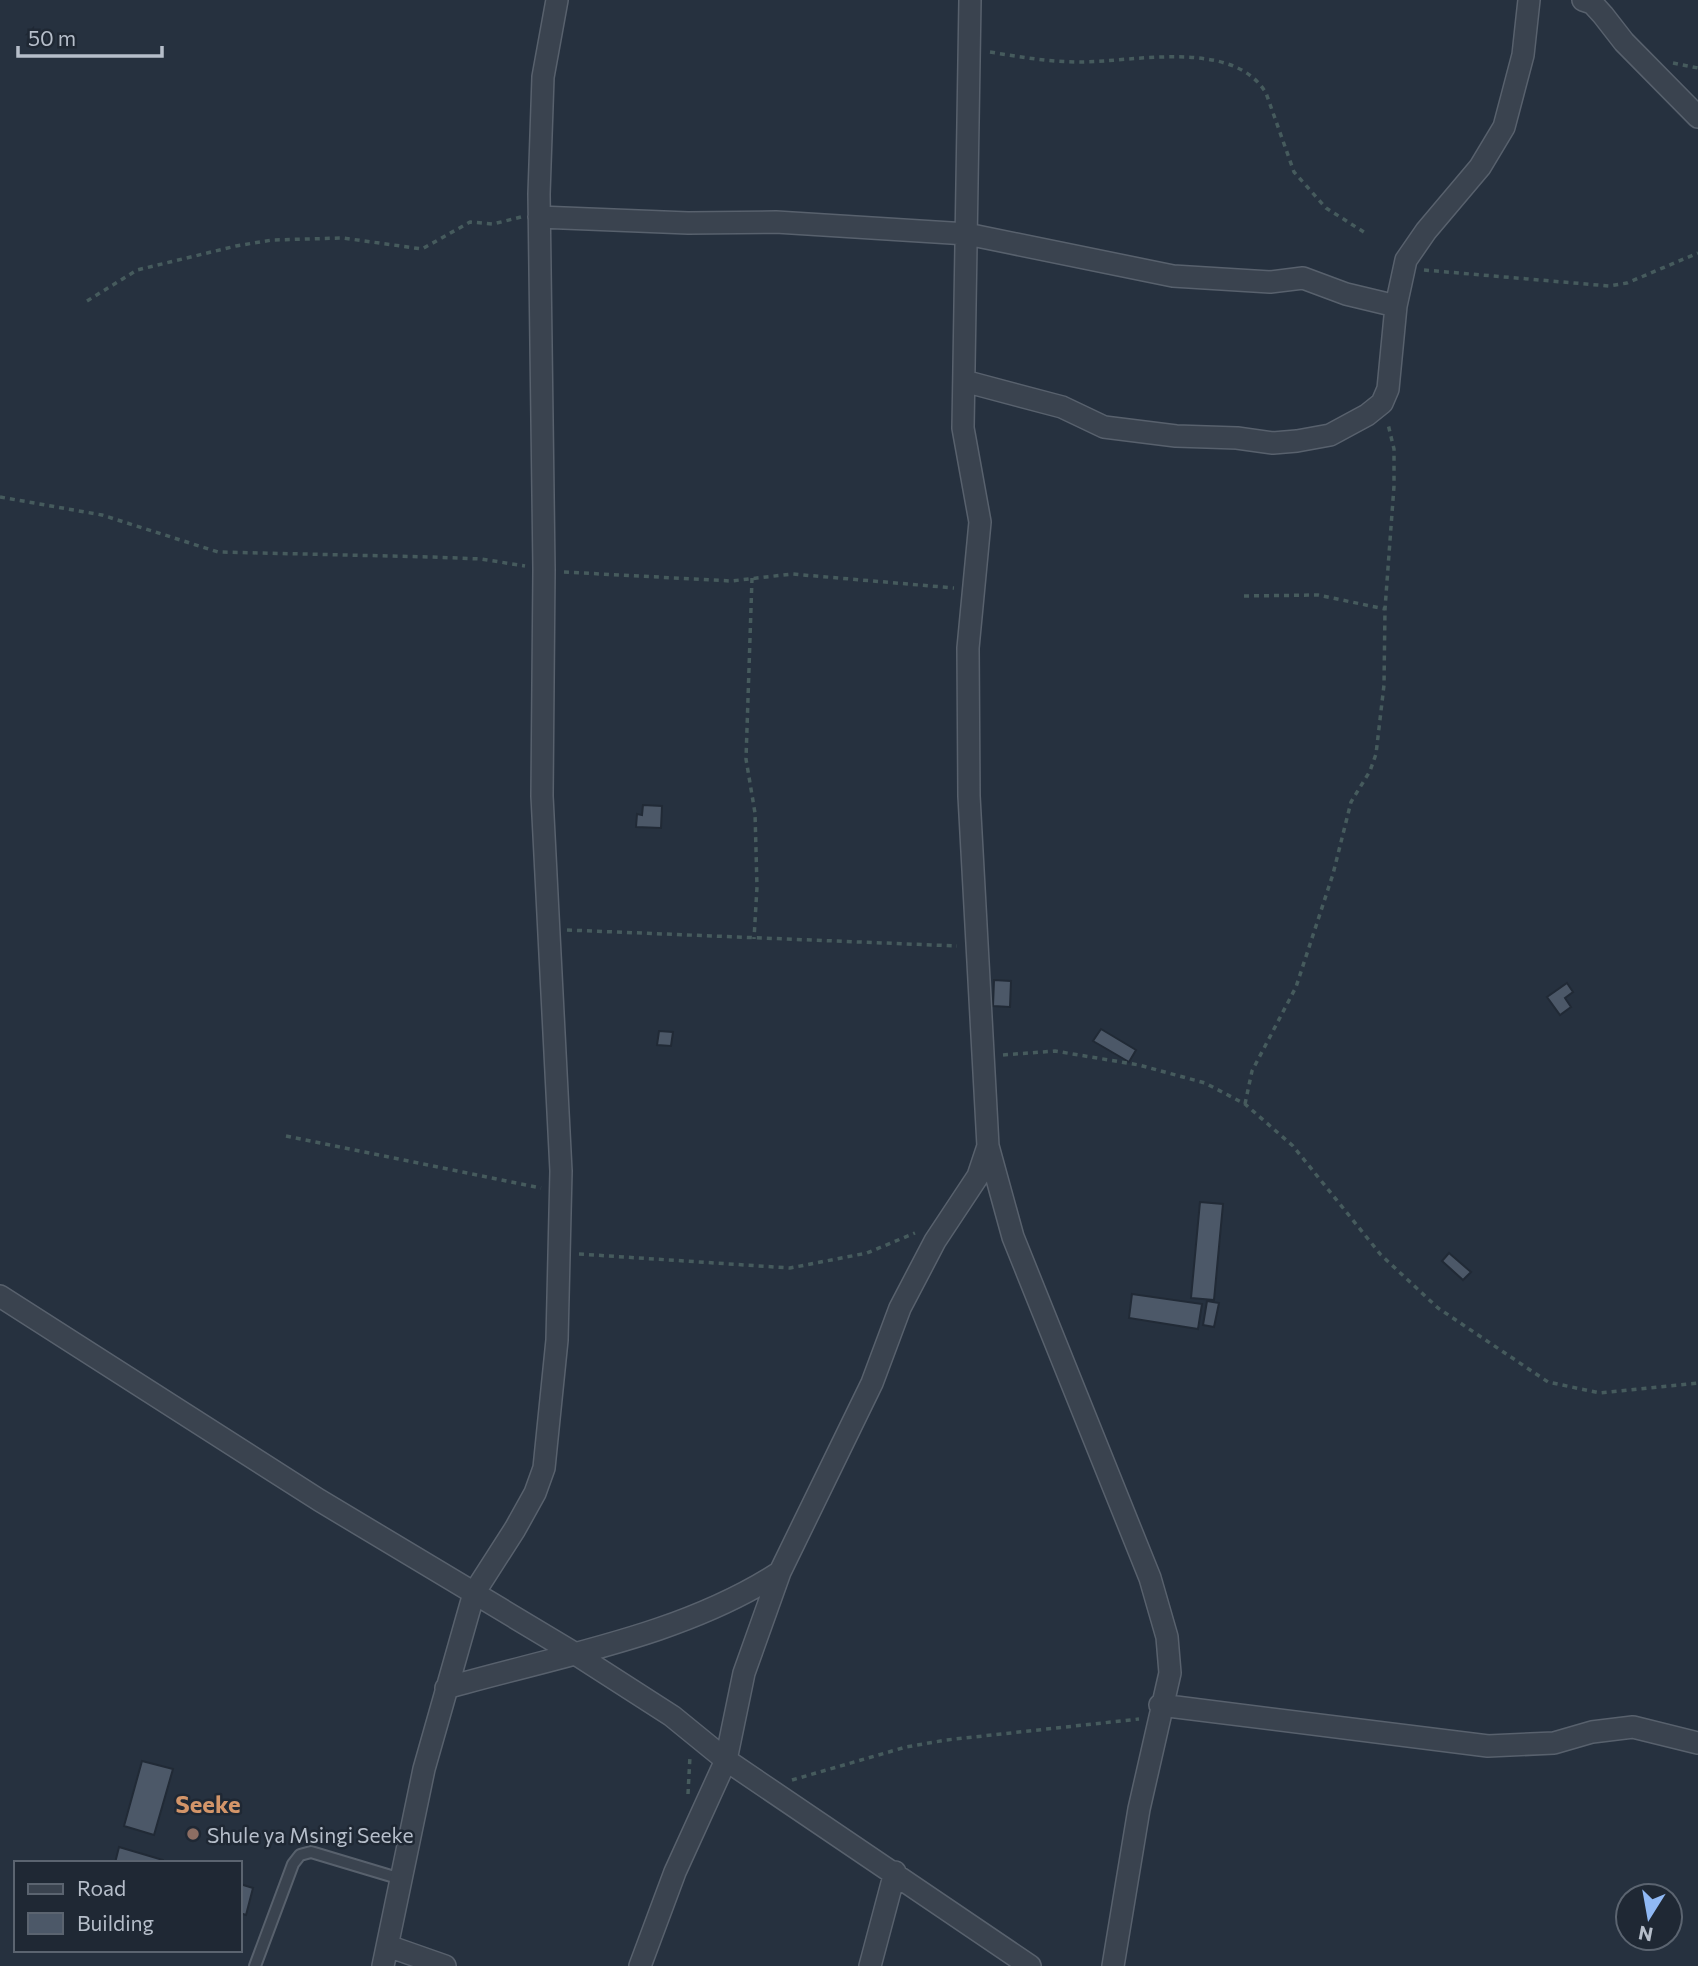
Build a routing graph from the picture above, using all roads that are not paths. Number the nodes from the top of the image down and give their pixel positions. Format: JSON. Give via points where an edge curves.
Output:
{"nodes":[{"id":1,"x":557,"y":0,"type":"edge"},
{"id":2,"x":970,"y":0,"type":"edge"},
{"id":3,"x":1529,"y":0,"type":"edge"},
{"id":4,"x":1583,"y":0,"type":"edge"},
{"id":5,"x":1698,"y":117,"type":"edge"},
{"id":6,"x":540,"y":217,"type":"junction"},
{"id":7,"x":967,"y":234,"type":"junction"},
{"id":8,"x":1396,"y":306,"type":"junction"},
{"id":9,"x":964,"y":381,"type":"junction"},
{"id":10,"x":988,"y":1146,"type":"junction"},
{"id":11,"x":0,"y":1296,"type":"edge"},
{"id":12,"x":780,"y":1572,"type":"junction"},
{"id":13,"x":474,"y":1593,"type":"junction"},
{"id":14,"x":574,"y":1653,"type":"junction"},
{"id":15,"x":446,"y":1688,"type":"junction"},
{"id":16,"x":1159,"y":1711,"type":"junction"},
{"id":17,"x":1698,"y":1743,"type":"edge"},
{"id":18,"x":726,"y":1760,"type":"junction"},
{"id":19,"x":895,"y":1872,"type":"junction"},
{"id":20,"x":401,"y":1879,"type":"junction"},
{"id":21,"x":386,"y":1956,"type":"edge"},
{"id":22,"x":255,"y":1966,"type":"edge"},
{"id":23,"x":445,"y":1966,"type":"edge"},
{"id":24,"x":640,"y":1966,"type":"edge"},
{"id":25,"x":870,"y":1966,"type":"edge"},
{"id":26,"x":1030,"y":1966,"type":"edge"},
{"id":27,"x":1113,"y":1966,"type":"edge"}],
"edges":[{"from":1,"to":6,"type":"street","via":[[543,77]]},
{"from":2,"to":7,"type":"street"},
{"from":3,"to":8,"type":"street","via":[[1522,55],[1504,127],[1480,167],[1412,250]]},
{"from":4,"to":5,"type":"street","via":[[1592,3]]},
{"from":6,"to":7,"type":"street","via":[[776,222]]},
{"from":6,"to":13,"type":"street","via":[[542,796],[561,1192],[557,1340],[544,1468],[528,1505]]},
{"from":7,"to":8,"type":"street","via":[[1173,276],[1270,282],[1303,278],[1346,295]]},
{"from":7,"to":9,"type":"street"},
{"from":8,"to":9,"type":"street","via":[[1392,370],[1382,403],[1330,435],[1273,443],[1104,427],[1062,407]]},
{"from":9,"to":10,"type":"street","via":[[963,428],[980,522],[967,714]]},
{"from":10,"to":12,"type":"street","via":[[978,1176],[900,1308],[872,1383]]},
{"from":10,"to":16,"type":"street","via":[[1013,1237],[1150,1578],[1167,1636],[1170,1673]]},
{"from":11,"to":13,"type":"street"},
{"from":12,"to":14,"type":"street","via":[[735,1597]]},
{"from":12,"to":18,"type":"street","via":[[744,1673]]},
{"from":13,"to":14,"type":"street"},
{"from":13,"to":15,"type":"street"},
{"from":14,"to":15,"type":"street"},
{"from":14,"to":18,"type":"street","via":[[671,1716]]},
{"from":15,"to":20,"type":"street"},
{"from":16,"to":17,"type":"street","via":[[1488,1746],[1554,1743],[1633,1727]]},
{"from":16,"to":27,"type":"street"},
{"from":18,"to":19,"type":"street"},
{"from":18,"to":24,"type":"street","via":[[675,1872]]},
{"from":19,"to":25,"type":"street"},
{"from":19,"to":26,"type":"street"},
{"from":20,"to":21,"type":"street"},
{"from":20,"to":22,"type":"lane","via":[[311,1852],[300,1855]]},
{"from":21,"to":23,"type":"street"}]}
